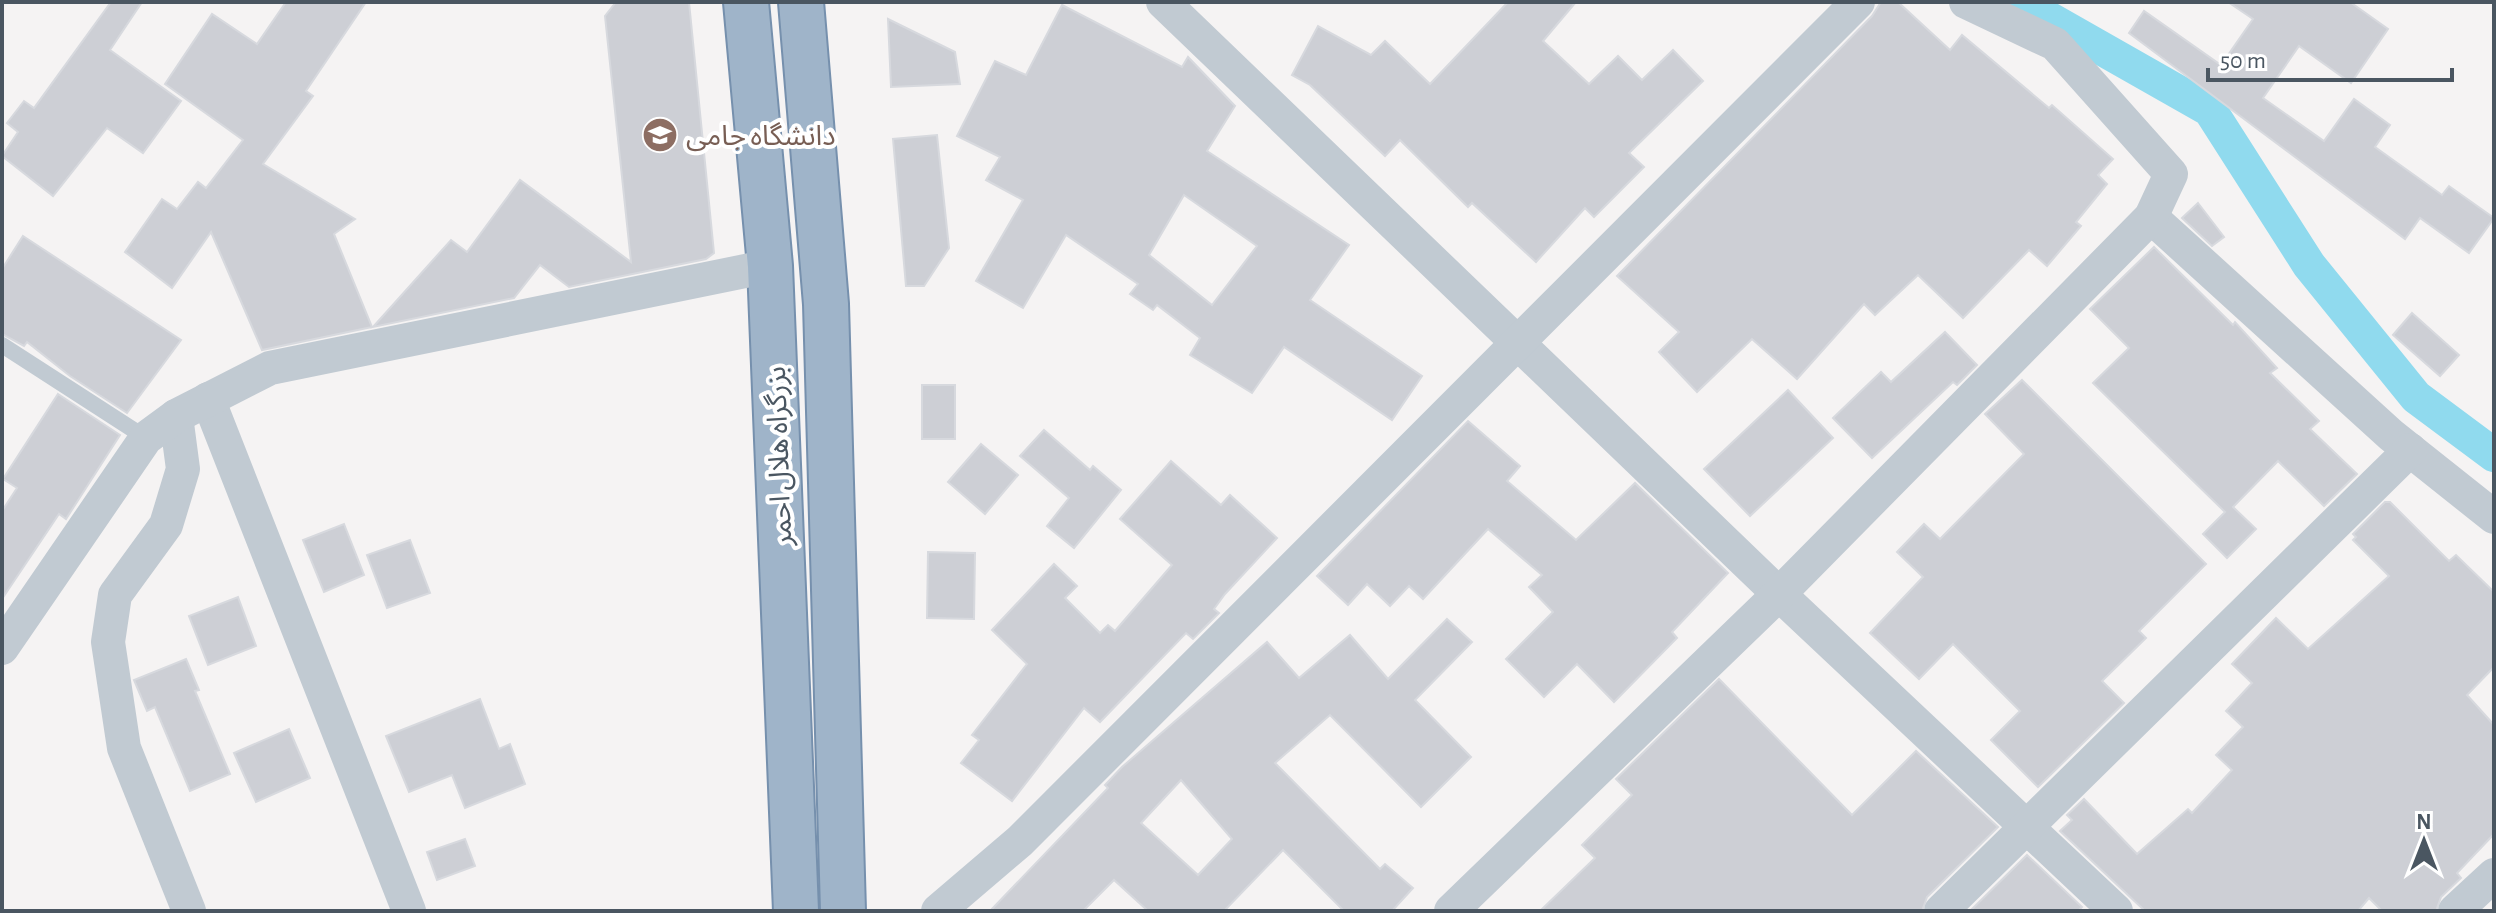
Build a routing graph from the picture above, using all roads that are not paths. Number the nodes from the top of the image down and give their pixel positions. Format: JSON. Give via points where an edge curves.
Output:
{"nodes":[{"id":1,"x":746,"y":2,"type":"edge"},
{"id":2,"x":801,"y":2,"type":"edge"},
{"id":3,"x":1163,"y":2,"type":"edge"},
{"id":4,"x":1858,"y":2,"type":"edge"},
{"id":5,"x":1966,"y":2,"type":"edge"},
{"id":6,"x":2151,"y":217,"type":"junction"},
{"id":7,"x":770,"y":266,"type":"junction"},
{"id":8,"x":1520,"y":342,"type":"junction"},
{"id":9,"x":2,"y":345,"type":"edge"},
{"id":10,"x":208,"y":399,"type":"junction"},
{"id":11,"x":176,"y":416,"type":"junction"},
{"id":12,"x":146,"y":438,"type":"junction"},
{"id":13,"x":2410,"y":450,"type":"junction"},
{"id":14,"x":2494,"y":517,"type":"edge"},
{"id":15,"x":1779,"y":594,"type":"junction"},
{"id":16,"x":2,"y":648,"type":"edge"},
{"id":17,"x":2027,"y":827,"type":"junction"},
{"id":18,"x":2494,"y":875,"type":"edge"},
{"id":19,"x":189,"y":911,"type":"edge"},
{"id":20,"x":409,"y":911,"type":"edge"},
{"id":21,"x":796,"y":911,"type":"edge"},
{"id":22,"x":843,"y":911,"type":"edge"},
{"id":23,"x":938,"y":911,"type":"edge"},
{"id":24,"x":1451,"y":911,"type":"edge"},
{"id":25,"x":1941,"y":911,"type":"edge"},
{"id":26,"x":2116,"y":911,"type":"edge"},
{"id":27,"x":2455,"y":911,"type":"edge"}],
"edges":[{"from":1,"to":7,"type":"highway","name":"بزرگراه هلال احمر"},
{"from":2,"to":22,"type":"highway","name":"بزرگراه هلال احمر","via":[[826,304]]},
{"from":3,"to":8,"type":"street"},
{"from":4,"to":8,"type":"street"},
{"from":5,"to":6,"type":"street","via":[[2055,44],[2171,174]]},
{"from":6,"to":13,"type":"street"},
{"from":6,"to":15,"type":"street"},
{"from":7,"to":10,"type":"street","via":[[270,368]]},
{"from":7,"to":21,"type":"highway","name":"بزرگراه هلال احمر"},
{"from":8,"to":15,"type":"street"},
{"from":8,"to":23,"type":"street","via":[[1020,841]]},
{"from":9,"to":12,"type":"lane"},
{"from":10,"to":11,"type":"street"},
{"from":10,"to":20,"type":"street"},
{"from":11,"to":12,"type":"street"},
{"from":11,"to":19,"type":"street","via":[[183,469],[166,525],[115,595],[108,642],[124,748]]},
{"from":12,"to":16,"type":"street"},
{"from":13,"to":14,"type":"street"},
{"from":13,"to":17,"type":"street"},
{"from":15,"to":17,"type":"street"},
{"from":15,"to":24,"type":"street"},
{"from":17,"to":25,"type":"street"},
{"from":17,"to":26,"type":"street"},
{"from":18,"to":27,"type":"street"}]}
